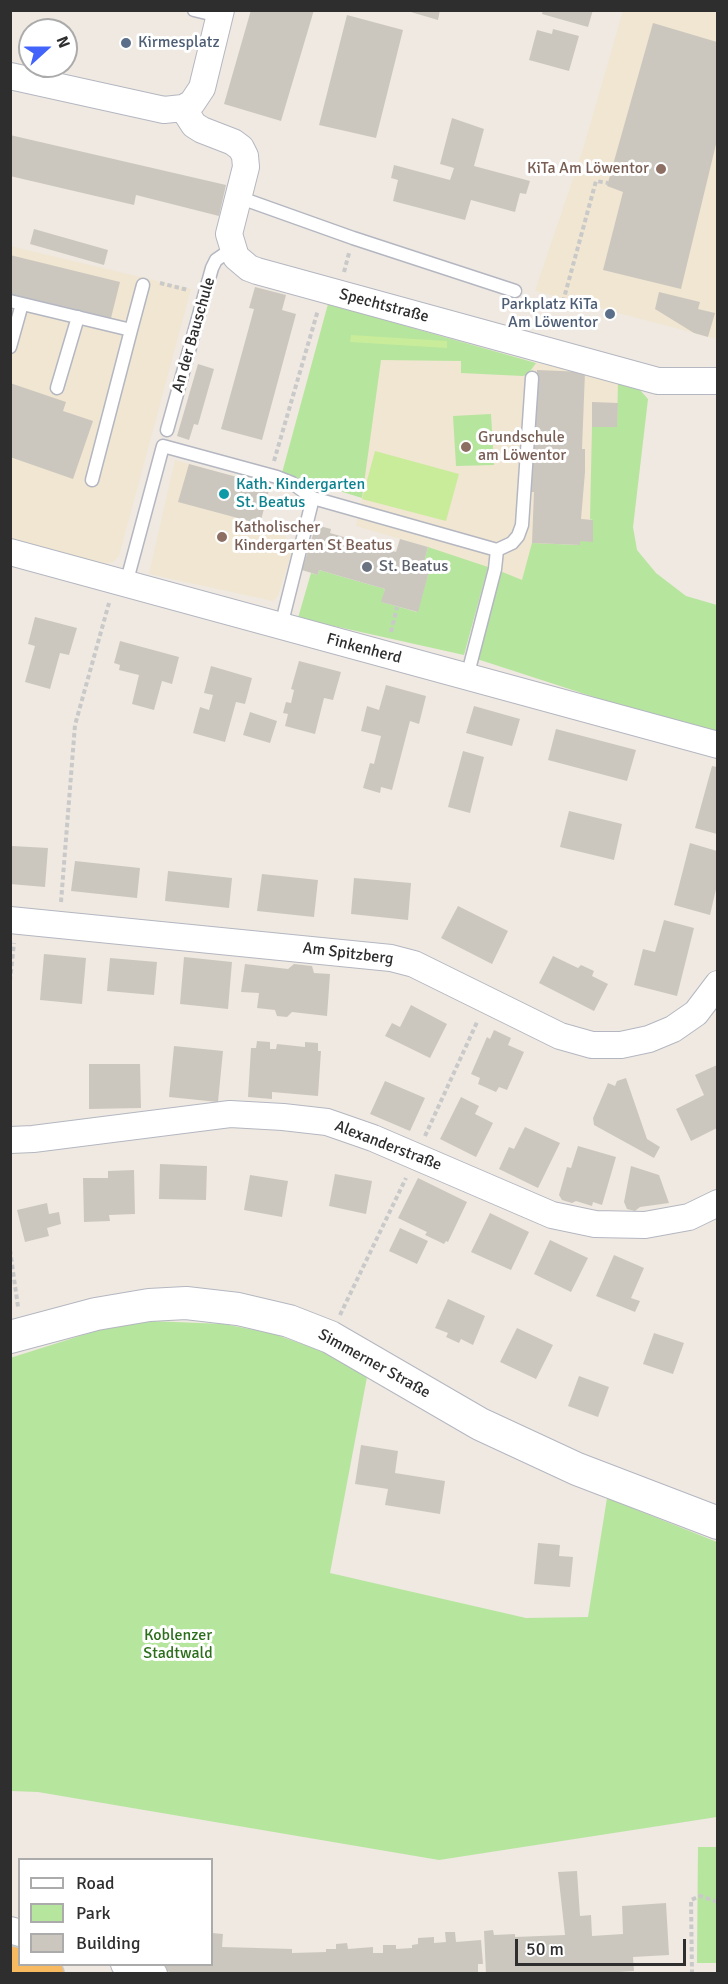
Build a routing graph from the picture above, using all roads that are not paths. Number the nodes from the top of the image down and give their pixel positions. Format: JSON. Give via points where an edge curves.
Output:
{"nodes":[{"id":1,"x":194,"y":10,"type":"edge"},
{"id":2,"x":220,"y":13,"type":"edge"},
{"id":3,"x":10,"y":76,"type":"edge"},
{"id":4,"x":183,"y":108,"type":"junction"},
{"id":5,"x":238,"y":196,"type":"junction"},
{"id":6,"x":232,"y":249,"type":"junction"},
{"id":7,"x":143,"y":285,"type":"road end"},
{"id":8,"x":515,"y":291,"type":"dead end"},
{"id":9,"x":16,"y":303,"type":"edge"},
{"id":10,"x":78,"y":317,"type":"junction"},
{"id":11,"x":131,"y":330,"type":"junction"},
{"id":12,"x":10,"y":347,"type":"edge"},
{"id":13,"x":532,"y":378,"type":"dead end"},
{"id":14,"x":717,"y":381,"type":"edge"},
{"id":15,"x":57,"y":388,"type":"dead end"},
{"id":16,"x":167,"y":430,"type":"dead end"},
{"id":17,"x":92,"y":480,"type":"dead end"},
{"id":18,"x":313,"y":498,"type":"junction"},
{"id":19,"x":497,"y":550,"type":"junction"},
{"id":20,"x":10,"y":552,"type":"edge"},
{"id":21,"x":121,"y":583,"type":"junction"},
{"id":22,"x":281,"y":626,"type":"junction"},
{"id":23,"x":467,"y":677,"type":"junction"},
{"id":24,"x":717,"y":745,"type":"edge"},
{"id":25,"x":13,"y":921,"type":"edge"},
{"id":26,"x":717,"y":984,"type":"edge"},
{"id":27,"x":10,"y":1140,"type":"edge"},
{"id":28,"x":717,"y":1203,"type":"edge"},
{"id":29,"x":10,"y":1336,"type":"edge"},
{"id":30,"x":717,"y":1523,"type":"edge"},
{"id":31,"x":20,"y":1966,"type":"edge"},
{"id":32,"x":127,"y":1966,"type":"edge"},
{"id":33,"x":47,"y":1974,"type":"edge"},
{"id":34,"x":154,"y":1974,"type":"edge"}],
"edges":[{"from":1,"to":2,"type":"lane"},
{"from":2,"to":4,"type":"street","via":[[202,88],[192,103]]},
{"from":3,"to":4,"type":"street","via":[[164,110]]},
{"from":4,"to":5,"type":"street","via":[[194,125],[241,148],[246,167]]},
{"from":5,"to":6,"type":"street","via":[[229,234]]},
{"from":5,"to":8,"type":"lane"},
{"from":6,"to":14,"type":"street","name":"Spechtstraße","via":[[242,263],[257,272],[658,381]]},
{"from":6,"to":16,"type":"lane","name":"An der Bauschule","via":[[216,260]]},
{"from":7,"to":11,"type":"lane"},
{"from":9,"to":10,"type":"lane"},
{"from":9,"to":12,"type":"lane"},
{"from":10,"to":11,"type":"lane"},
{"from":10,"to":15,"type":"lane"},
{"from":11,"to":17,"type":"lane"},
{"from":13,"to":19,"type":"lane","via":[[522,525],[512,543]]},
{"from":18,"to":19,"type":"lane"},
{"from":18,"to":21,"type":"lane","via":[[270,474],[163,446]]},
{"from":18,"to":22,"type":"lane"},
{"from":19,"to":23,"type":"lane"},
{"from":20,"to":21,"type":"street","name":"Finkenherd"},
{"from":21,"to":22,"type":"street","name":"Finkenherd"},
{"from":22,"to":23,"type":"street","name":"Finkenherd"},
{"from":23,"to":24,"type":"street","name":"Finkenherd"},
{"from":25,"to":26,"type":"street","name":"Am Spitzberg","via":[[391,958],[414,964],[560,1036],[592,1045],[621,1045],[674,1029],[696,1013]]},
{"from":27,"to":28,"type":"street","name":"Alexanderstraße","via":[[230,1114],[283,1117],[327,1122],[552,1215],[595,1224],[645,1225],[689,1217]]},
{"from":29,"to":30,"type":"street","name":"Simmerner Straße","via":[[96,1314],[186,1303],[238,1309],[289,1321],[330,1337],[490,1429],[577,1469]]},
{"from":31,"to":33,"type":"highway"},
{"from":32,"to":34,"type":"street"}]}
